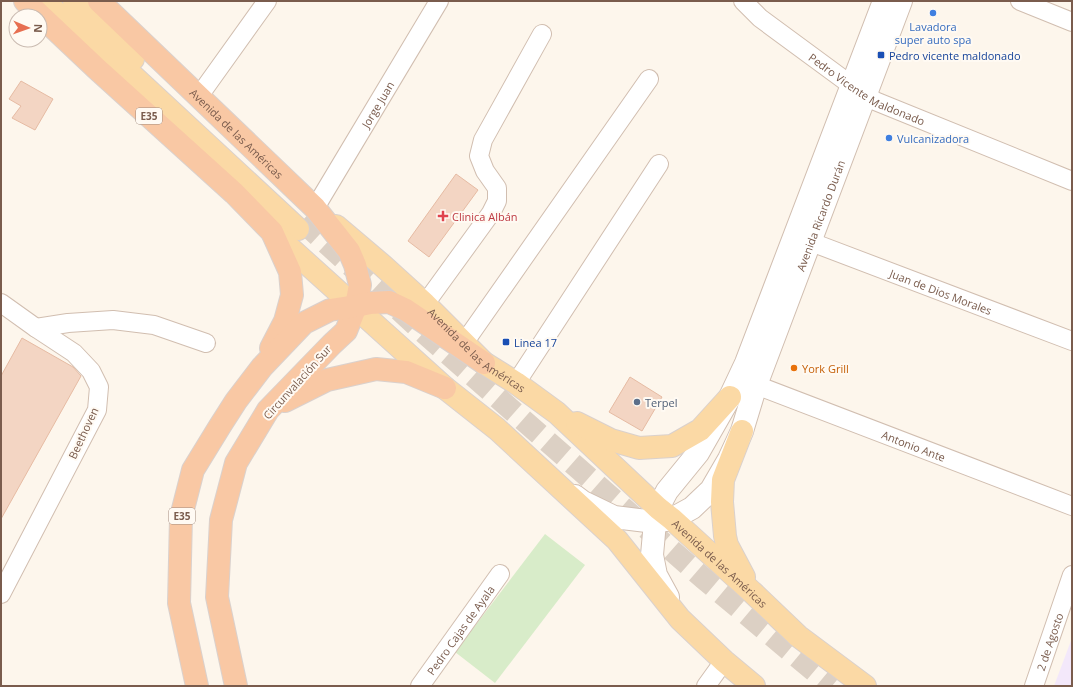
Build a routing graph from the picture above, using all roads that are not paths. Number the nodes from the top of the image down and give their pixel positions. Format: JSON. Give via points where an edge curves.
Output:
{"nodes":[{"id":1,"x":25,"y":1,"type":"edge"},
{"id":2,"x":43,"y":1,"type":"edge"},
{"id":3,"x":74,"y":1,"type":"edge"},
{"id":4,"x":100,"y":1,"type":"edge"},
{"id":5,"x":267,"y":1,"type":"edge"},
{"id":6,"x":440,"y":1,"type":"edge"},
{"id":7,"x":743,"y":1,"type":"edge"},
{"id":8,"x":884,"y":1,"type":"edge"},
{"id":9,"x":901,"y":1,"type":"edge"},
{"id":10,"x":1020,"y":1,"type":"edge"},
{"id":11,"x":1072,"y":22,"type":"edge"},
{"id":12,"x":542,"y":34,"type":"dead end"},
{"id":13,"x":649,"y":79,"type":"dead end"},
{"id":14,"x":858,"y":90,"type":"junction"},
{"id":15,"x":199,"y":96,"type":"junction"},
{"id":16,"x":659,"y":164,"type":"dead end"},
{"id":17,"x":1072,"y":181,"type":"edge"},
{"id":18,"x":305,"y":219,"type":"junction"},
{"id":19,"x":272,"y":232,"type":"junction"},
{"id":20,"x":811,"y":242,"type":"junction"},
{"id":21,"x":1,"y":303,"type":"edge"},
{"id":22,"x":425,"y":304,"type":"junction"},
{"id":23,"x":356,"y":306,"type":"junction"},
{"id":24,"x":36,"y":328,"type":"junction"},
{"id":25,"x":1072,"y":341,"type":"edge"},
{"id":26,"x":206,"y":343,"type":"dead end"},
{"id":27,"x":464,"y":343,"type":"junction"},
{"id":28,"x":484,"y":363,"type":"junction"},
{"id":29,"x":262,"y":367,"type":"junction"},
{"id":30,"x":516,"y":384,"type":"junction"},
{"id":31,"x":756,"y":385,"type":"junction"},
{"id":32,"x":445,"y":388,"type":"junction"},
{"id":33,"x":730,"y":397,"type":"junction"},
{"id":34,"x":268,"y":410,"type":"junction"},
{"id":35,"x":557,"y":413,"type":"junction"},
{"id":36,"x":742,"y":431,"type":"junction"},
{"id":37,"x":550,"y":478,"type":"junction"},
{"id":38,"x":1072,"y":506,"type":"edge"},
{"id":39,"x":661,"y":516,"type":"junction"},
{"id":40,"x":500,"y":574,"type":"dead end"},
{"id":41,"x":1072,"y":575,"type":"edge"},
{"id":42,"x":752,"y":592,"type":"junction"},
{"id":43,"x":1,"y":594,"type":"edge"},
{"id":44,"x":680,"y":619,"type":"junction"},
{"id":45,"x":724,"y":661,"type":"junction"},
{"id":46,"x":755,"y":684,"type":"edge"},
{"id":47,"x":197,"y":686,"type":"edge"},
{"id":48,"x":236,"y":686,"type":"edge"},
{"id":49,"x":420,"y":686,"type":"edge"},
{"id":50,"x":706,"y":686,"type":"edge"},
{"id":51,"x":865,"y":686,"type":"edge"},
{"id":52,"x":1034,"y":686,"type":"edge"}],
"edges":[{"from":1,"to":19,"type":"highway","number":"E35"},
{"from":2,"to":18,"type":"main road","name":"Avenida de las Américas"},
{"from":3,"to":18,"type":"main road","name":"Avenida de las Américas","via":[[142,68]]},
{"from":4,"to":15,"type":"highway","name":"Avenida de las Américas"},
{"from":5,"to":15,"type":"street"},
{"from":6,"to":18,"type":"street","name":"Jorge Juan"},
{"from":7,"to":14,"type":"street","name":"Pedro Vicente Maldonado","via":[[760,18]]},
{"from":8,"to":14,"type":"street","name":"Avenida Ricardo Durán"},
{"from":9,"to":14,"type":"street","name":"Avenida Ricardo Durán"},
{"from":10,"to":11,"type":"street"},
{"from":12,"to":22,"type":"street","via":[[483,140],[479,156],[496,188],[497,201]]},
{"from":13,"to":27,"type":"street"},
{"from":14,"to":17,"type":"street","name":"Pedro Vicente Maldonado","via":[[875,101]]},
{"from":14,"to":20,"type":"street","name":"Avenida Ricardo Durán"},
{"from":14,"to":33,"type":"street","name":"Avenida Ricardo Durán"},
{"from":15,"to":18,"type":"highway","name":"Avenida de las Américas"},
{"from":16,"to":30,"type":"street"},
{"from":18,"to":22,"type":"main road","name":"Avenida de las Américas","via":[[382,265]]},
{"from":18,"to":23,"type":"highway","name":"Circunvalación Sur","via":[[349,251],[360,285]]},
{"from":19,"to":23,"type":"main road"},
{"from":19,"to":29,"type":"highway","number":"E35","via":[[290,272],[292,295],[285,321]]},
{"from":20,"to":25,"type":"street","name":"Juan de Dios Morales"},
{"from":20,"to":31,"type":"street","name":"Avenida Ricardo Durán"},
{"from":21,"to":24,"type":"street","name":"Beethoven"},
{"from":22,"to":27,"type":"main road","name":"Avenida de las Américas"},
{"from":23,"to":28,"type":"highway","via":[[388,302],[406,310]]},
{"from":23,"to":29,"type":"highway","via":[[330,310],[304,323]]},
{"from":23,"to":32,"type":"main road"},
{"from":23,"to":34,"type":"highway","name":"Circunvalación Sur","via":[[346,330]]},
{"from":24,"to":26,"type":"street","via":[[68,322],[114,320],[154,324]]},
{"from":24,"to":43,"type":"street","name":"Beethoven","via":[[74,353],[91,371],[99,387],[97,410]]},
{"from":27,"to":28,"type":"main road","name":"Avenida de las Américas"},
{"from":28,"to":30,"type":"main road","name":"Avenida de las Américas"},
{"from":29,"to":47,"type":"highway","number":"E35","via":[[236,401],[193,470],[182,517],[180,603]]},
{"from":30,"to":35,"type":"main road","name":"Avenida de las Américas"},
{"from":31,"to":36,"type":"street","name":"Avenida Ricardo Durán"},
{"from":31,"to":38,"type":"street","name":"Antonio Ante"},
{"from":32,"to":34,"type":"highway","via":[[406,372],[376,369],[327,380]]},
{"from":32,"to":37,"type":"main road","via":[[497,429]]},
{"from":33,"to":35,"type":"main road","via":[[700,430],[672,446],[638,448],[611,440]]},
{"from":33,"to":39,"type":"street","name":"Avenida Ricardo Durán","via":[[698,453],[667,491]]},
{"from":34,"to":48,"type":"highway","name":"Circunvalación Sur","via":[[236,463],[221,520],[217,597]]},
{"from":35,"to":39,"type":"main road","name":"Avenida de las Américas"},
{"from":36,"to":39,"type":"street","name":"Avenida Ricardo Durán","via":[[711,490],[692,508]]},
{"from":36,"to":42,"type":"main road","via":[[723,480],[722,502],[727,546]]},
{"from":37,"to":39,"type":"street","via":[[583,502],[614,517]]},
{"from":37,"to":44,"type":"main road","via":[[617,540]]},
{"from":39,"to":42,"type":"main road","name":"Avenida de las Américas"},
{"from":39,"to":44,"type":"street","via":[[652,555],[656,575]]},
{"from":40,"to":49,"type":"street","name":"Pedro Cajas de Ayala"},
{"from":41,"to":52,"type":"street","name":"2 de Agosto"},
{"from":42,"to":51,"type":"main road","name":"Avenida de las Américas","via":[[798,636]]},
{"from":44,"to":45,"type":"main road"},
{"from":45,"to":46,"type":"main road"},
{"from":45,"to":50,"type":"street"}]}
